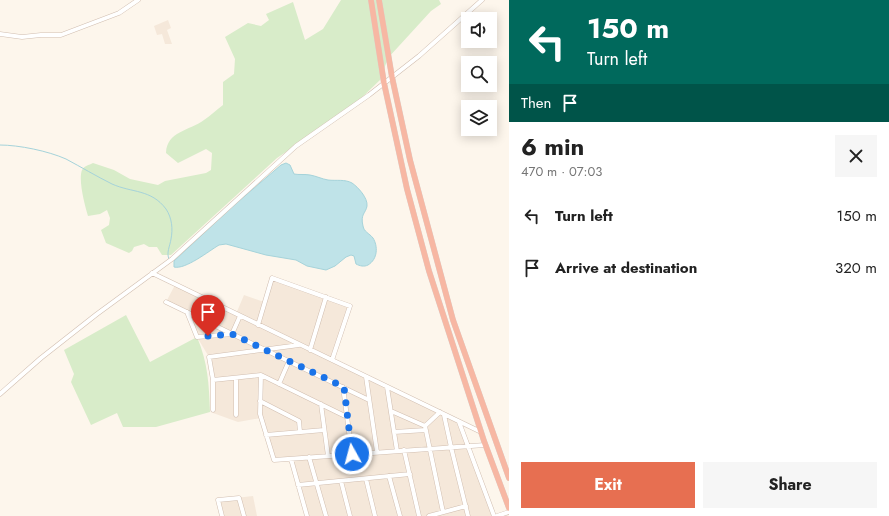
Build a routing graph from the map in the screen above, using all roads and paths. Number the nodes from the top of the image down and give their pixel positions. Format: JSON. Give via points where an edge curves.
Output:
{"nodes":[{"id":1,"x":138,"y":0,"type":"edge"},
{"id":2,"x":371,"y":0,"type":"edge"},
{"id":3,"x":379,"y":0,"type":"edge"},
{"id":4,"x":482,"y":0,"type":"edge"},
{"id":5,"x":0,"y":34,"type":"edge"},
{"id":6,"x":392,"y":77,"type":"junction"},
{"id":7,"x":384,"y":83,"type":"junction"},
{"id":8,"x":152,"y":273,"type":"junction"},
{"id":9,"x":326,"y":297,"type":"junction"},
{"id":10,"x":166,"y":302,"type":"dead end"},
{"id":11,"x":187,"y":312,"type":"junction"},
{"id":12,"x":240,"y":316,"type":"junction"},
{"id":13,"x":258,"y":324,"type":"junction"},
{"id":14,"x":232,"y":334,"type":"junction"},
{"id":15,"x":299,"y":344,"type":"junction"},
{"id":16,"x":264,"y":349,"type":"junction"},
{"id":17,"x":310,"y":350,"type":"junction"},
{"id":18,"x":332,"y":360,"type":"junction"},
{"id":19,"x":289,"y":361,"type":"junction"},
{"id":20,"x":261,"y":376,"type":"junction"},
{"id":21,"x":366,"y":377,"type":"junction"},
{"id":22,"x":236,"y":378,"type":"junction"},
{"id":23,"x":213,"y":380,"type":"junction"},
{"id":24,"x":279,"y":384,"type":"junction"},
{"id":25,"x":344,"y":387,"type":"junction"},
{"id":26,"x":387,"y":387,"type":"junction"},
{"id":27,"x":0,"y":394,"type":"edge"},
{"id":28,"x":370,"y":400,"type":"junction"},
{"id":29,"x":260,"y":401,"type":"junction"},
{"id":30,"x":321,"y":404,"type":"junction"},
{"id":31,"x":213,"y":410,"type":"dead end"},
{"id":32,"x":391,"y":411,"type":"junction"},
{"id":33,"x":442,"y":414,"type":"junction"},
{"id":34,"x":236,"y":415,"type":"dead end"},
{"id":35,"x":347,"y":417,"type":"junction"},
{"id":36,"x":459,"y":422,"type":"junction"},
{"id":37,"x":425,"y":428,"type":"junction"},
{"id":38,"x":324,"y":430,"type":"junction"},
{"id":39,"x":300,"y":432,"type":"junction"},
{"id":40,"x":394,"y":432,"type":"junction"},
{"id":41,"x":481,"y":432,"type":"junction"},
{"id":42,"x":266,"y":435,"type":"junction"},
{"id":43,"x":485,"y":445,"type":"junction"},
{"id":44,"x":468,"y":446,"type":"junction"},
{"id":45,"x":451,"y":447,"type":"junction"},
{"id":46,"x":429,"y":449,"type":"junction"},
{"id":47,"x":404,"y":450,"type":"junction"},
{"id":48,"x":397,"y":451,"type":"junction"},
{"id":49,"x":377,"y":452,"type":"junction"},
{"id":50,"x":352,"y":454,"type":"junction"},
{"id":51,"x":328,"y":456,"type":"junction"},
{"id":52,"x":309,"y":457,"type":"junction"},
{"id":53,"x":290,"y":458,"type":"junction"},
{"id":54,"x":410,"y":474,"type":"junction"},
{"id":55,"x":389,"y":476,"type":"junction"},
{"id":56,"x":509,"y":478,"type":"edge"},
{"id":57,"x":366,"y":479,"type":"junction"},
{"id":58,"x":341,"y":481,"type":"junction"},
{"id":59,"x":317,"y":483,"type":"junction"},
{"id":60,"x":298,"y":485,"type":"junction"},
{"id":61,"x":466,"y":506,"type":"junction"},
{"id":62,"x":509,"y":508,"type":"edge"},
{"id":63,"x":443,"y":512,"type":"junction"},
{"id":64,"x":509,"y":512,"type":"edge"},
{"id":65,"x":504,"y":515,"type":"edge"},
{"id":66,"x":222,"y":516,"type":"edge"},
{"id":67,"x":244,"y":516,"type":"edge"},
{"id":68,"x":307,"y":516,"type":"edge"},
{"id":69,"x":326,"y":516,"type":"edge"},
{"id":70,"x":350,"y":516,"type":"edge"},
{"id":71,"x":375,"y":516,"type":"edge"},
{"id":72,"x":400,"y":516,"type":"edge"},
{"id":73,"x":419,"y":516,"type":"edge"},
{"id":74,"x":429,"y":516,"type":"edge"},
{"id":75,"x":468,"y":516,"type":"edge"},
{"id":76,"x":496,"y":516,"type":"edge"}],
"edges":[{"from":1,"to":5,"type":"street","via":[[119,13],[61,35],[22,37]]},
{"from":2,"to":7,"type":"highway"},
{"from":3,"to":6,"type":"highway"},
{"from":4,"to":6,"type":"street"},
{"from":6,"to":7,"type":"street"},
{"from":6,"to":56,"type":"highway","via":[[410,160],[453,320]]},
{"from":7,"to":8,"type":"street","via":[[296,146],[172,259]]},
{"from":7,"to":41,"type":"highway","via":[[428,270]]},
{"from":8,"to":12,"type":"street"},
{"from":8,"to":27,"type":"street","via":[[41,358]]},
{"from":9,"to":13,"type":"street","via":[[272,278]]},
{"from":9,"to":17,"type":"street"},
{"from":9,"to":18,"type":"street","via":[[350,306]]},
{"from":10,"to":11,"type":"street"},
{"from":11,"to":14,"type":"street"},
{"from":11,"to":14,"type":"street","via":[[196,337]]},
{"from":12,"to":13,"type":"street"},
{"from":12,"to":14,"type":"street"},
{"from":13,"to":15,"type":"street"},
{"from":14,"to":16,"type":"street"},
{"from":15,"to":16,"type":"street"},
{"from":15,"to":17,"type":"street"},
{"from":16,"to":19,"type":"street"},
{"from":16,"to":23,"type":"street","via":[[209,357]]},
{"from":17,"to":18,"type":"street"},
{"from":18,"to":21,"type":"street"},
{"from":19,"to":24,"type":"street"},
{"from":19,"to":25,"type":"street"},
{"from":20,"to":22,"type":"street"},
{"from":20,"to":24,"type":"street"},
{"from":20,"to":29,"type":"street"},
{"from":21,"to":26,"type":"street"},
{"from":21,"to":28,"type":"street"},
{"from":22,"to":23,"type":"street"},
{"from":22,"to":34,"type":"street"},
{"from":23,"to":31,"type":"street"},
{"from":24,"to":30,"type":"street"},
{"from":25,"to":28,"type":"street"},
{"from":25,"to":35,"type":"street"},
{"from":26,"to":32,"type":"street"},
{"from":26,"to":33,"type":"street"},
{"from":28,"to":49,"type":"street"},
{"from":29,"to":39,"type":"street","via":[[299,421]]},
{"from":29,"to":42,"type":"street","via":[[260,414]]},
{"from":30,"to":35,"type":"street"},
{"from":30,"to":38,"type":"street"},
{"from":32,"to":37,"type":"street"},
{"from":32,"to":40,"type":"street"},
{"from":33,"to":36,"type":"street"},
{"from":33,"to":37,"type":"street"},
{"from":33,"to":45,"type":"street"},
{"from":35,"to":50,"type":"street"},
{"from":36,"to":41,"type":"street"},
{"from":36,"to":44,"type":"street"},
{"from":37,"to":40,"type":"street"},
{"from":37,"to":46,"type":"street"},
{"from":38,"to":39,"type":"street"},
{"from":38,"to":51,"type":"street"},
{"from":39,"to":42,"type":"street"},
{"from":40,"to":48,"type":"street"},
{"from":41,"to":43,"type":"highway"},
{"from":42,"to":53,"type":"street","via":[[274,460]]},
{"from":43,"to":44,"type":"street"},
{"from":43,"to":62,"type":"highway"},
{"from":44,"to":45,"type":"street"},
{"from":44,"to":76,"type":"street"},
{"from":45,"to":46,"type":"street"},
{"from":45,"to":61,"type":"street"},
{"from":46,"to":47,"type":"street"},
{"from":46,"to":63,"type":"street"},
{"from":47,"to":48,"type":"street"},
{"from":47,"to":54,"type":"street"},
{"from":48,"to":49,"type":"street"},
{"from":49,"to":50,"type":"street"},
{"from":50,"to":51,"type":"street"},
{"from":51,"to":52,"type":"street"},
{"from":52,"to":53,"type":"street"},
{"from":52,"to":59,"type":"street"},
{"from":53,"to":60,"type":"street"},
{"from":54,"to":55,"type":"street"},
{"from":54,"to":73,"type":"street"},
{"from":55,"to":57,"type":"street"},
{"from":55,"to":72,"type":"street"},
{"from":57,"to":58,"type":"street"},
{"from":57,"to":71,"type":"street"},
{"from":58,"to":59,"type":"street"},
{"from":58,"to":70,"type":"street"},
{"from":59,"to":60,"type":"street"},
{"from":59,"to":69,"type":"street"},
{"from":60,"to":68,"type":"street"},
{"from":61,"to":63,"type":"street"},
{"from":61,"to":75,"type":"street"},
{"from":63,"to":74,"type":"street"},
{"from":64,"to":65,"type":"street"},
{"from":65,"to":76,"type":"street"},
{"from":66,"to":67,"type":"street","via":[[218,500],[239,498]]}]}
